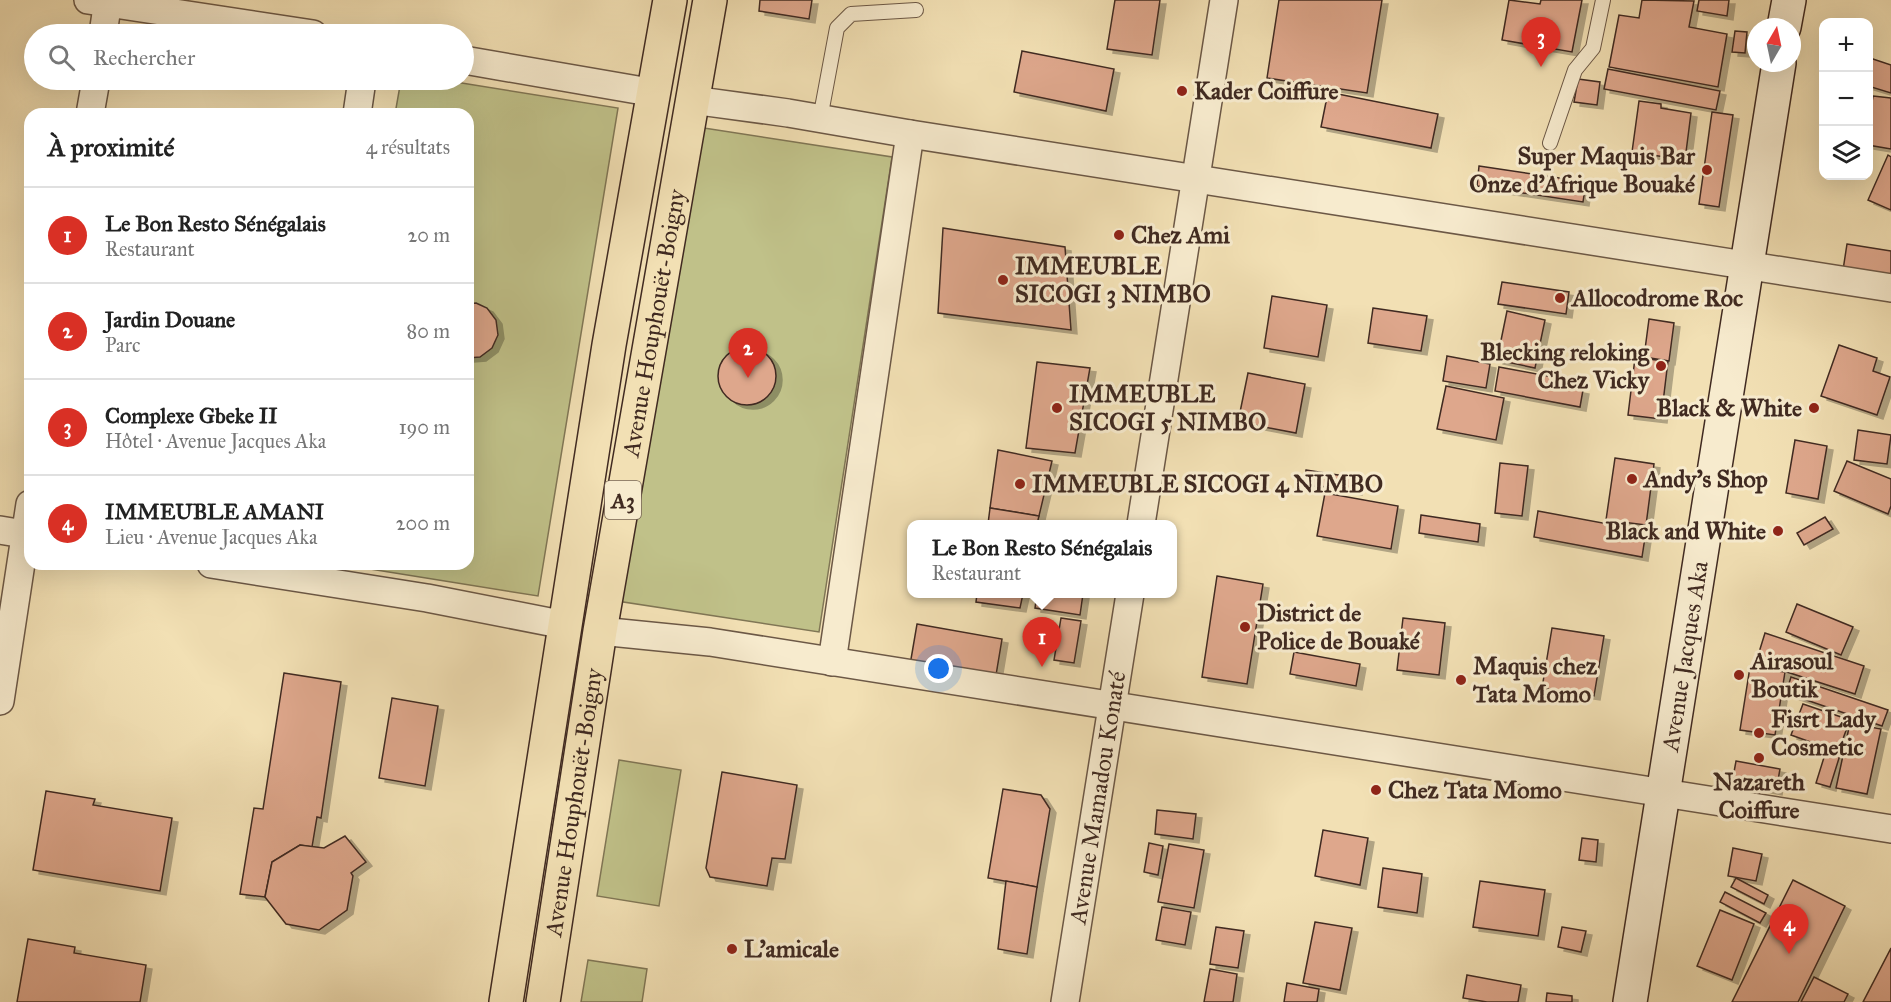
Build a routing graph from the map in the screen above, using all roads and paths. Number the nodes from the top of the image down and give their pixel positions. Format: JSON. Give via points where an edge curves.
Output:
{"nodes":[{"id":1,"x":670,"y":0,"type":"edge"},
{"id":2,"x":710,"y":0,"type":"edge"},
{"id":3,"x":1224,"y":0,"type":"edge"},
{"id":4,"x":1603,"y":0,"type":"edge"},
{"id":5,"x":1789,"y":0,"type":"edge"},
{"id":6,"x":101,"y":1,"type":"edge"},
{"id":7,"x":916,"y":10,"type":"dead end"},
{"id":8,"x":1786,"y":18,"type":"edge"},
{"id":9,"x":102,"y":24,"type":"edge"},
{"id":10,"x":249,"y":24,"type":"edge"},
{"id":11,"x":474,"y":62,"type":"edge"},
{"id":12,"x":1778,"y":72,"type":"edge"},
{"id":13,"x":94,"y":90,"type":"edge"},
{"id":14,"x":361,"y":90,"type":"edge"},
{"id":15,"x":654,"y":93,"type":"junction"},
{"id":16,"x":693,"y":100,"type":"junction"},
{"id":17,"x":91,"y":108,"type":"edge"},
{"id":18,"x":358,"y":108,"type":"edge"},
{"id":19,"x":820,"y":118,"type":"junction"},
{"id":20,"x":910,"y":134,"type":"junction"},
{"id":21,"x":1550,"y":143,"type":"dead end"},
{"id":22,"x":1196,"y":178,"type":"junction"},
{"id":23,"x":1747,"y":265,"type":"junction"},
{"id":24,"x":1891,"y":288,"type":"edge"},
{"id":25,"x":24,"y":518,"type":"edge"},
{"id":26,"x":1142,"y":520,"type":"edge"},
{"id":27,"x":18,"y":533,"type":"edge"},
{"id":28,"x":287,"y":570,"type":"edge"},
{"id":29,"x":1129,"y":598,"type":"edge"},
{"id":30,"x":565,"y":625,"type":"junction"},
{"id":31,"x":600,"y":631,"type":"junction"},
{"id":32,"x":832,"y":662,"type":"junction"},
{"id":33,"x":0,"y":701,"type":"edge"},
{"id":34,"x":1112,"y":706,"type":"junction"},
{"id":35,"x":1663,"y":793,"type":"junction"},
{"id":36,"x":1891,"y":829,"type":"edge"},
{"id":37,"x":506,"y":1002,"type":"edge"},
{"id":38,"x":543,"y":1002,"type":"edge"},
{"id":39,"x":1065,"y":1002,"type":"edge"},
{"id":40,"x":1630,"y":1002,"type":"edge"}],
"edges":[{"from":1,"to":15,"type":"highway","name":"Avenue Houphouët-Boigny","number":"A3"},
{"from":2,"to":16,"type":"highway","name":"Avenue Houphouët-Boigny","number":"A3"},
{"from":3,"to":22,"type":"street"},
{"from":4,"to":21,"type":"lane","via":[[1593,48],[1575,70]]},
{"from":5,"to":8,"type":"street"},
{"from":6,"to":9,"type":"street"},
{"from":6,"to":10,"type":"street"},
{"from":7,"to":19,"type":"lane","via":[[851,14],[837,28]]},
{"from":11,"to":15,"type":"street"},
{"from":12,"to":23,"type":"street","name":"Avenue Jacques Aka"},
{"from":13,"to":17,"type":"street"},
{"from":14,"to":18,"type":"street"},
{"from":15,"to":30,"type":"highway","name":"Avenue Houphouët-Boigny","number":"A3"},
{"from":16,"to":19,"type":"street"},
{"from":16,"to":31,"type":"highway","name":"Avenue Houphouët-Boigny","number":"A3"},
{"from":19,"to":20,"type":"street"},
{"from":20,"to":22,"type":"street"},
{"from":20,"to":32,"type":"street"},
{"from":22,"to":23,"type":"street"},
{"from":22,"to":26,"type":"street"},
{"from":23,"to":24,"type":"street"},
{"from":23,"to":35,"type":"street","name":"Avenue Jacques Aka"},
{"from":25,"to":27,"type":"street"},
{"from":27,"to":33,"type":"street"},
{"from":28,"to":30,"type":"street"},
{"from":29,"to":34,"type":"street","name":"Avenue Mamadou Konaté"},
{"from":30,"to":37,"type":"highway","name":"Avenue Houphouët-Boigny","number":"A3"},
{"from":31,"to":32,"type":"street","via":[[710,642]]},
{"from":31,"to":38,"type":"highway","name":"Avenue Houphouët-Boigny","number":"A3"},
{"from":32,"to":34,"type":"street"},
{"from":34,"to":35,"type":"street"},
{"from":34,"to":39,"type":"street","name":"Avenue Mamadou Konaté"},
{"from":35,"to":36,"type":"street"},
{"from":35,"to":40,"type":"street","name":"Avenue Jacques Aka"}]}
